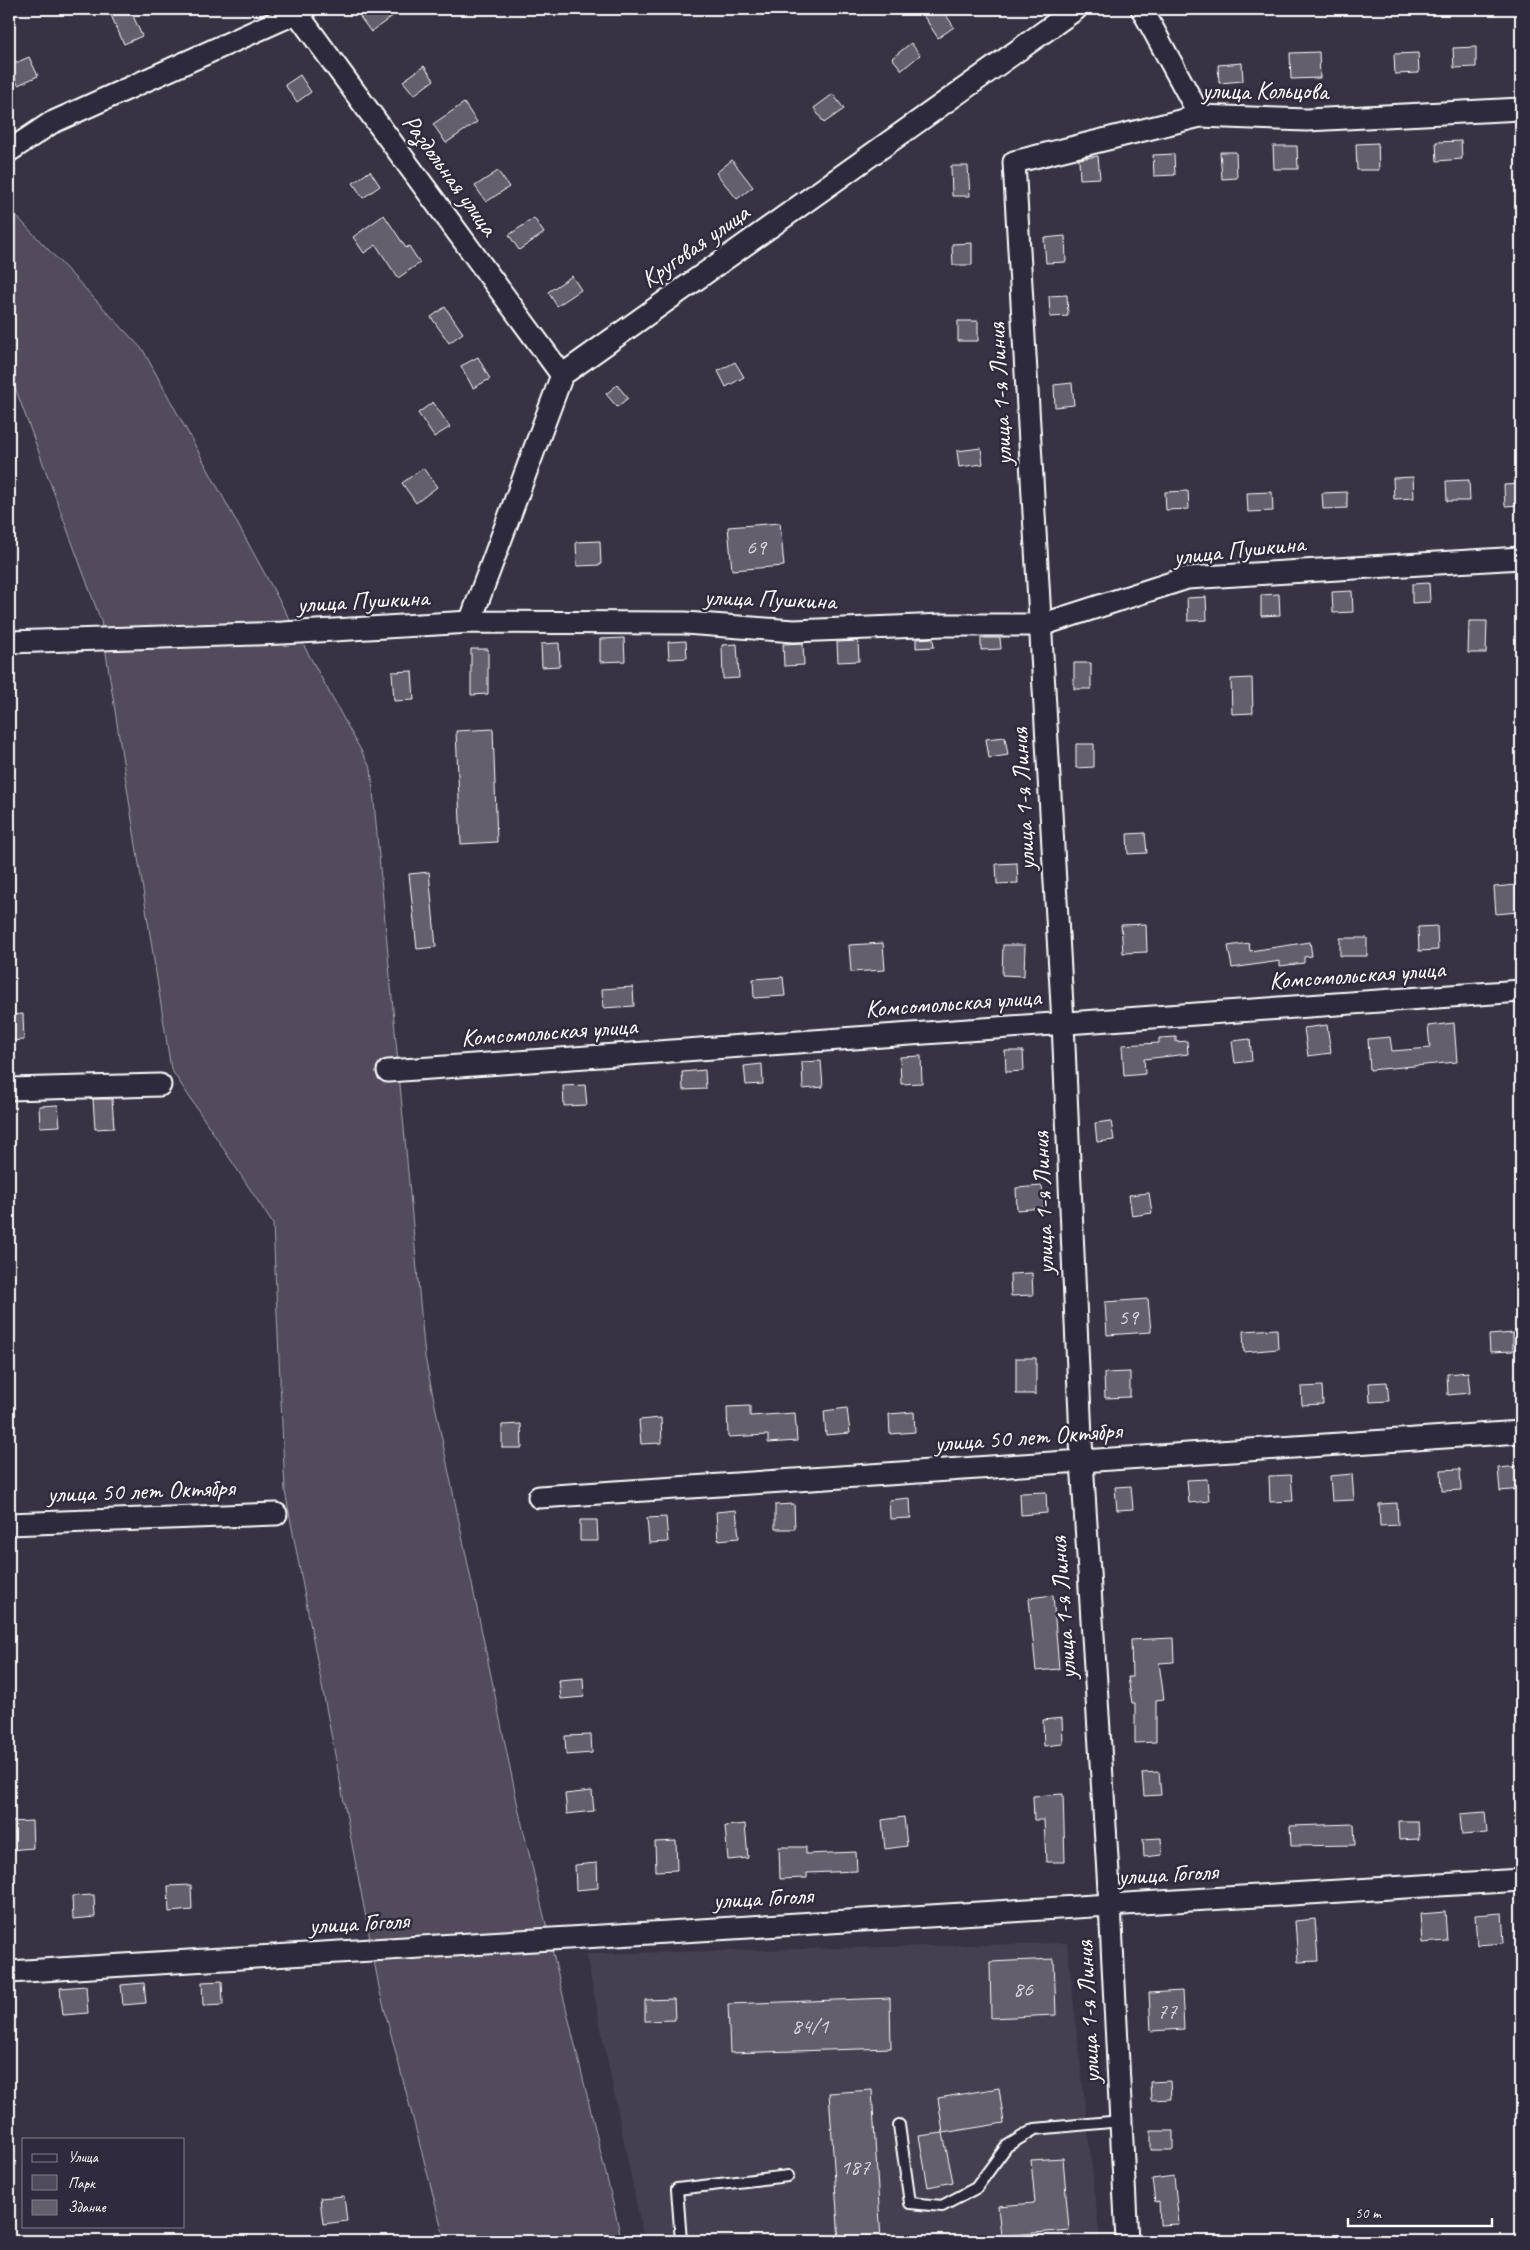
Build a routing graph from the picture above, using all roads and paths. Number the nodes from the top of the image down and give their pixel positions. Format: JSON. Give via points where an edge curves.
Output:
{"nodes":[{"id":1,"x":1076,"y":9,"type":"edge"},
{"id":2,"x":1142,"y":9,"type":"edge"},
{"id":3,"x":299,"y":10,"type":"edge"},
{"id":4,"x":1521,"y":109,"type":"edge"},
{"id":5,"x":1200,"y":116,"type":"junction"},
{"id":6,"x":9,"y":151,"type":"edge"},
{"id":7,"x":1014,"y":162,"type":"joint"},
{"id":8,"x":562,"y":375,"type":"junction"},
{"id":9,"x":1521,"y":558,"type":"edge"},
{"id":10,"x":470,"y":622,"type":"junction"},
{"id":11,"x":1041,"y":625,"type":"junction"},
{"id":12,"x":9,"y":642,"type":"edge"},
{"id":13,"x":1521,"y":991,"type":"edge"},
{"id":14,"x":1063,"y":1023,"type":"junction"},
{"id":15,"x":388,"y":1071,"type":"dead end"},
{"id":16,"x":160,"y":1085,"type":"dead end"},
{"id":17,"x":9,"y":1089,"type":"edge"},
{"id":18,"x":1521,"y":1432,"type":"edge"},
{"id":19,"x":1082,"y":1461,"type":"junction"},
{"id":20,"x":539,"y":1497,"type":"dead end"},
{"id":21,"x":276,"y":1514,"type":"dead end"},
{"id":22,"x":9,"y":1524,"type":"edge"},
{"id":23,"x":1521,"y":1880,"type":"edge"},
{"id":24,"x":1110,"y":1905,"type":"junction"},
{"id":25,"x":9,"y":1972,"type":"edge"},
{"id":26,"x":1121,"y":2121,"type":"junction"},
{"id":27,"x":899,"y":2124,"type":"dead end"},
{"id":28,"x":788,"y":2176,"type":"dead end"},
{"id":29,"x":681,"y":2241,"type":"edge"},
{"id":30,"x":1127,"y":2241,"type":"edge"}],
"edges":[{"from":1,"to":8,"type":"street","name":"Круговая улица"},
{"from":2,"to":5,"type":"street"},
{"from":3,"to":6,"type":"street","via":[[50,123]]},
{"from":3,"to":8,"type":"street","name":"Раздольная улица"},
{"from":4,"to":5,"type":"street","name":"улица Кольцова","via":[[1307,120]]},
{"from":5,"to":7,"type":"street","name":"улица Кольцова"},
{"from":7,"to":11,"type":"street","name":"улица 1-я Линия"},
{"from":8,"to":10,"type":"street"},
{"from":9,"to":11,"type":"street","name":"улица Пушкина","via":[[1187,578]]},
{"from":10,"to":11,"type":"street","name":"улица Пушкина","via":[[685,623],[794,631]]},
{"from":10,"to":12,"type":"street","name":"улица Пушкина","via":[[283,633]]},
{"from":11,"to":14,"type":"street","name":"улица 1-я Линия"},
{"from":13,"to":14,"type":"street","name":"Комсомольская улица"},
{"from":14,"to":15,"type":"street","name":"Комсомольская улица"},
{"from":14,"to":19,"type":"street","name":"улица 1-я Линия"},
{"from":16,"to":17,"type":"street"},
{"from":18,"to":19,"type":"street","name":"улица 50 лет Октября"},
{"from":19,"to":20,"type":"street","name":"улица 50 лет Октября"},
{"from":19,"to":24,"type":"street","name":"улица 1-я Линия"},
{"from":21,"to":22,"type":"street","name":"улица 50 лет Октября"},
{"from":23,"to":24,"type":"street","name":"улица Гоголя"},
{"from":24,"to":25,"type":"street","name":"улица Гоголя"},
{"from":24,"to":26,"type":"street","name":"улица 1-я Линия"},
{"from":26,"to":27,"type":"lane","via":[[1035,2128],[1007,2146],[976,2188],[942,2206],[910,2202]]},
{"from":26,"to":30,"type":"street","name":"улица 1-я Линия"},
{"from":28,"to":29,"type":"lane","via":[[677,2189]]}]}
